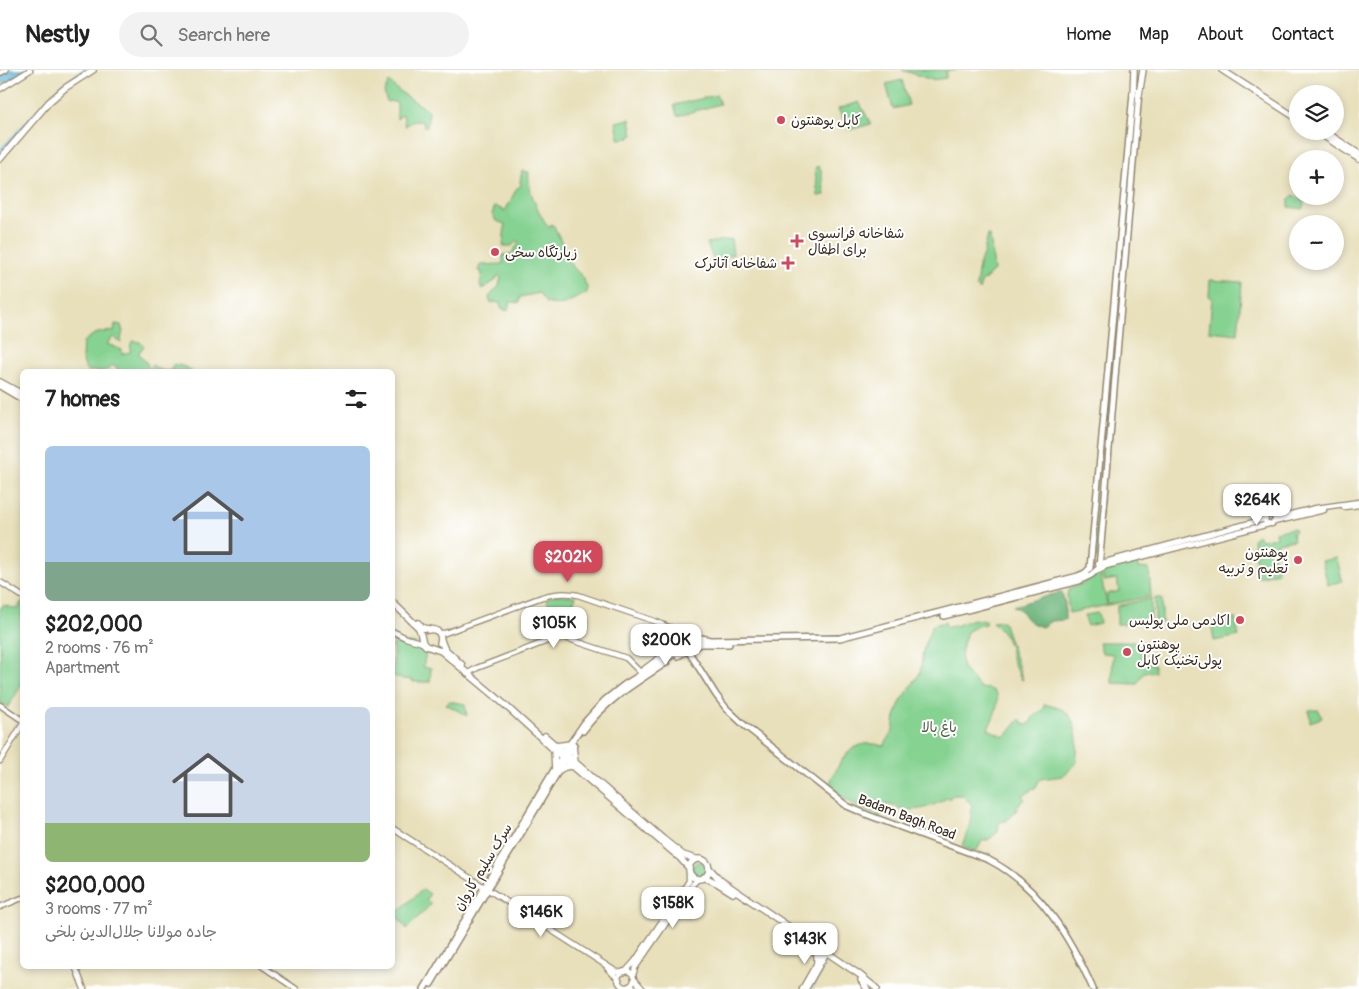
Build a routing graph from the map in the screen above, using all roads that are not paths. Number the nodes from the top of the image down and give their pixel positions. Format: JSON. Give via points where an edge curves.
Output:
{"nodes":[{"id":1,"x":6,"y":70,"type":"edge"},
{"id":2,"x":30,"y":70,"type":"edge"},
{"id":3,"x":88,"y":70,"type":"edge"},
{"id":4,"x":93,"y":70,"type":"edge"},
{"id":5,"x":1222,"y":70,"type":"edge"},
{"id":6,"x":1228,"y":70,"type":"edge"},
{"id":7,"x":1138,"y":71,"type":"edge"},
{"id":8,"x":0,"y":73,"type":"edge"},
{"id":9,"x":0,"y":89,"type":"edge"},
{"id":10,"x":1136,"y":98,"type":"junction"},
{"id":11,"x":1289,"y":109,"type":"edge"},
{"id":12,"x":1289,"y":113,"type":"edge"},
{"id":13,"x":1330,"y":140,"type":"edge"},
{"id":14,"x":1338,"y":140,"type":"edge"},
{"id":15,"x":1129,"y":141,"type":"junction"},
{"id":16,"x":1136,"y":142,"type":"junction"},
{"id":17,"x":1359,"y":154,"type":"edge"},
{"id":18,"x":0,"y":158,"type":"edge"},
{"id":19,"x":1359,"y":159,"type":"edge"},
{"id":20,"x":1124,"y":235,"type":"junction"},
{"id":21,"x":0,"y":382,"type":"edge"},
{"id":22,"x":0,"y":386,"type":"edge"},
{"id":23,"x":20,"y":393,"type":"edge"},
{"id":24,"x":20,"y":398,"type":"edge"},
{"id":25,"x":1100,"y":465,"type":"junction"},
{"id":26,"x":1107,"y":466,"type":"junction"},
{"id":27,"x":1359,"y":504,"type":"edge"},
{"id":28,"x":1265,"y":519,"type":"junction"},
{"id":29,"x":1274,"y":520,"type":"junction"},
{"id":30,"x":1268,"y":524,"type":"junction"},
{"id":31,"x":1094,"y":568,"type":"junction"},
{"id":32,"x":0,"y":582,"type":"edge"},
{"id":33,"x":20,"y":595,"type":"edge"},
{"id":34,"x":395,"y":601,"type":"edge"},
{"id":35,"x":395,"y":605,"type":"edge"},
{"id":36,"x":901,"y":625,"type":"junction"},
{"id":37,"x":429,"y":629,"type":"junction"},
{"id":38,"x":395,"y":632,"type":"edge"},
{"id":39,"x":439,"y":633,"type":"junction"},
{"id":40,"x":690,"y":636,"type":"junction"},
{"id":41,"x":422,"y":639,"type":"junction"},
{"id":42,"x":441,"y":640,"type":"junction"},
{"id":43,"x":687,"y":644,"type":"junction"},
{"id":44,"x":706,"y":644,"type":"junction"},
{"id":45,"x":433,"y":648,"type":"junction"},
{"id":46,"x":688,"y":650,"type":"junction"},
{"id":47,"x":469,"y":673,"type":"junction"},
{"id":48,"x":0,"y":705,"type":"edge"},
{"id":49,"x":20,"y":719,"type":"edge"},
{"id":50,"x":20,"y":728,"type":"edge"},
{"id":51,"x":572,"y":745,"type":"junction"},
{"id":52,"x":555,"y":748,"type":"junction"},
{"id":53,"x":565,"y":756,"type":"junction"},
{"id":54,"x":0,"y":761,"type":"edge"},
{"id":55,"x":574,"y":764,"type":"junction"},
{"id":56,"x":557,"y":770,"type":"junction"},
{"id":57,"x":395,"y":832,"type":"edge"},
{"id":58,"x":696,"y":860,"type":"junction"},
{"id":59,"x":709,"y":868,"type":"junction"},
{"id":60,"x":689,"y":869,"type":"junction"},
{"id":61,"x":701,"y":878,"type":"junction"},
{"id":62,"x":486,"y":890,"type":"junction"},
{"id":63,"x":684,"y":893,"type":"junction"},
{"id":64,"x":20,"y":899,"type":"edge"},
{"id":65,"x":0,"y":907,"type":"edge"},
{"id":66,"x":671,"y":912,"type":"junction"},
{"id":67,"x":808,"y":941,"type":"junction"},
{"id":68,"x":829,"y":942,"type":"dead end"},
{"id":69,"x":825,"y":953,"type":"junction"},
{"id":70,"x":817,"y":964,"type":"junction"},
{"id":71,"x":76,"y":969,"type":"edge"},
{"id":72,"x":266,"y":969,"type":"edge"},
{"id":73,"x":624,"y":972,"type":"junction"},
{"id":74,"x":634,"y":978,"type":"junction"},
{"id":75,"x":861,"y":980,"type":"junction"},
{"id":76,"x":431,"y":981,"type":"junction"},
{"id":77,"x":619,"y":981,"type":"junction"},
{"id":78,"x":627,"y":987,"type":"edge"},
{"id":79,"x":84,"y":989,"type":"edge"},
{"id":80,"x":296,"y":989,"type":"edge"},
{"id":81,"x":424,"y":989,"type":"edge"},
{"id":82,"x":428,"y":989,"type":"edge"},
{"id":83,"x":618,"y":989,"type":"edge"},
{"id":84,"x":638,"y":989,"type":"edge"},
{"id":85,"x":643,"y":989,"type":"edge"},
{"id":86,"x":802,"y":989,"type":"edge"},
{"id":87,"x":806,"y":989,"type":"edge"},
{"id":88,"x":867,"y":989,"type":"edge"},
{"id":89,"x":873,"y":989,"type":"edge"},
{"id":90,"x":877,"y":989,"type":"edge"},
{"id":91,"x":1093,"y":989,"type":"edge"}],
"edges":[{"from":1,"to":8,"type":"main road"},
{"from":2,"to":9,"type":"main road"},
{"from":3,"to":18,"type":"highway","via":[[48,100]]},
{"from":4,"to":18,"type":"highway","via":[[49,102]]},
{"from":5,"to":12,"type":"highway"},
{"from":6,"to":11,"type":"highway"},
{"from":7,"to":10,"type":"highway"},
{"from":10,"to":15,"type":"main road"},
{"from":10,"to":16,"type":"main road"},
{"from":13,"to":19,"type":"highway"},
{"from":14,"to":17,"type":"highway"},
{"from":15,"to":16,"type":"main road"},
{"from":15,"to":20,"type":"main road"},
{"from":16,"to":20,"type":"main road"},
{"from":20,"to":25,"type":"main road","via":[[1118,249]]},
{"from":20,"to":26,"type":"main road"},
{"from":21,"to":23,"type":"highway"},
{"from":22,"to":24,"type":"highway"},
{"from":25,"to":26,"type":"main road"},
{"from":25,"to":31,"type":"main road"},
{"from":26,"to":31,"type":"main road"},
{"from":27,"to":29,"type":"main road"},
{"from":28,"to":29,"type":"main road","via":[[1270,514]]},
{"from":28,"to":30,"type":"main road"},
{"from":28,"to":31,"type":"main road"},
{"from":29,"to":30,"type":"main road"},
{"from":30,"to":31,"type":"main road"},
{"from":31,"to":36,"type":"main road","via":[[1078,576]]},
{"from":31,"to":36,"type":"main road","via":[[1079,581],[982,608]]},
{"from":32,"to":33,"type":"main road"},
{"from":34,"to":37,"type":"highway","via":[[421,626]]},
{"from":35,"to":41,"type":"highway","via":[[419,628]]},
{"from":36,"to":40,"type":"main road","via":[[825,639],[710,640]]},
{"from":36,"to":44,"type":"main road","via":[[837,642]]},
{"from":37,"to":39,"type":"highway"},
{"from":37,"to":41,"type":"highway"},
{"from":38,"to":41,"type":"main road"},
{"from":39,"to":40,"type":"main road","via":[[542,596],[566,592]]},
{"from":39,"to":42,"type":"highway"},
{"from":40,"to":43,"type":"main road","via":[[685,640]]},
{"from":41,"to":45,"type":"highway","via":[[427,647]]},
{"from":42,"to":45,"type":"highway"},
{"from":42,"to":47,"type":"highway","via":[[444,648]]},
{"from":43,"to":44,"type":"main road"},
{"from":43,"to":46,"type":"main road","name":"Badam Bagh Road"},
{"from":43,"to":47,"type":"main road","via":[[640,672],[626,658],[558,637]]},
{"from":43,"to":51,"type":"main road","via":[[613,693],[585,722]]},
{"from":44,"to":46,"type":"main road"},
{"from":45,"to":47,"type":"highway"},
{"from":46,"to":51,"type":"main road","via":[[614,698]]},
{"from":46,"to":91,"type":"main road","name":"Badam Bagh Road","via":[[716,694],[744,725],[847,806],[1004,868],[1041,902],[1064,932]]},
{"from":47,"to":52,"type":"highway"},
{"from":48,"to":49,"type":"main road"},
{"from":50,"to":54,"type":"main road"},
{"from":51,"to":52,"type":"highway"},
{"from":51,"to":53,"type":"main road"},
{"from":51,"to":55,"type":"highway"},
{"from":52,"to":53,"type":"highway"},
{"from":52,"to":56,"type":"highway"},
{"from":53,"to":55,"type":"highway"},
{"from":53,"to":56,"type":"main road"},
{"from":55,"to":56,"type":"highway"},
{"from":55,"to":58,"type":"highway","via":[[683,855]]},
{"from":55,"to":60,"type":"highway"},
{"from":56,"to":62,"type":"main road"},
{"from":57,"to":62,"type":"main road"},
{"from":58,"to":59,"type":"highway","via":[[703,860]]},
{"from":58,"to":60,"type":"highway"},
{"from":59,"to":61,"type":"highway","via":[[707,875]]},
{"from":59,"to":67,"type":"highway","via":[[720,880]]},
{"from":60,"to":61,"type":"highway","via":[[691,875]]},
{"from":60,"to":63,"type":"main road"},
{"from":61,"to":63,"type":"main road"},
{"from":61,"to":67,"type":"highway","via":[[718,883]]},
{"from":62,"to":73,"type":"main road","via":[[615,971]]},
{"from":62,"to":76,"type":"main road"},
{"from":62,"to":77,"type":"main road","via":[[609,970]]},
{"from":63,"to":66,"type":"main road"},
{"from":64,"to":65,"type":"main road"},
{"from":66,"to":73,"type":"main road"},
{"from":66,"to":74,"type":"main road","via":[[635,968]]},
{"from":67,"to":68,"type":"highway"},
{"from":67,"to":69,"type":"highway"},
{"from":67,"to":70,"type":"highway","via":[[816,954]]},
{"from":69,"to":70,"type":"main road"},
{"from":69,"to":75,"type":"highway"},
{"from":69,"to":87,"type":"main road"},
{"from":69,"to":90,"type":"highway","via":[[860,974]]},
{"from":70,"to":86,"type":"main road"},
{"from":71,"to":79,"type":"main road"},
{"from":72,"to":80,"type":"main road"},
{"from":73,"to":74,"type":"main road","via":[[630,972]]},
{"from":73,"to":77,"type":"main road"},
{"from":74,"to":78,"type":"main road"},
{"from":74,"to":85,"type":"main road"},
{"from":75,"to":88,"type":"highway"},
{"from":75,"to":89,"type":"highway"},
{"from":76,"to":81,"type":"main road"},
{"from":76,"to":82,"type":"main road"},
{"from":77,"to":78,"type":"main road"},
{"from":77,"to":83,"type":"main road"},
{"from":78,"to":84,"type":"main road"}]}
